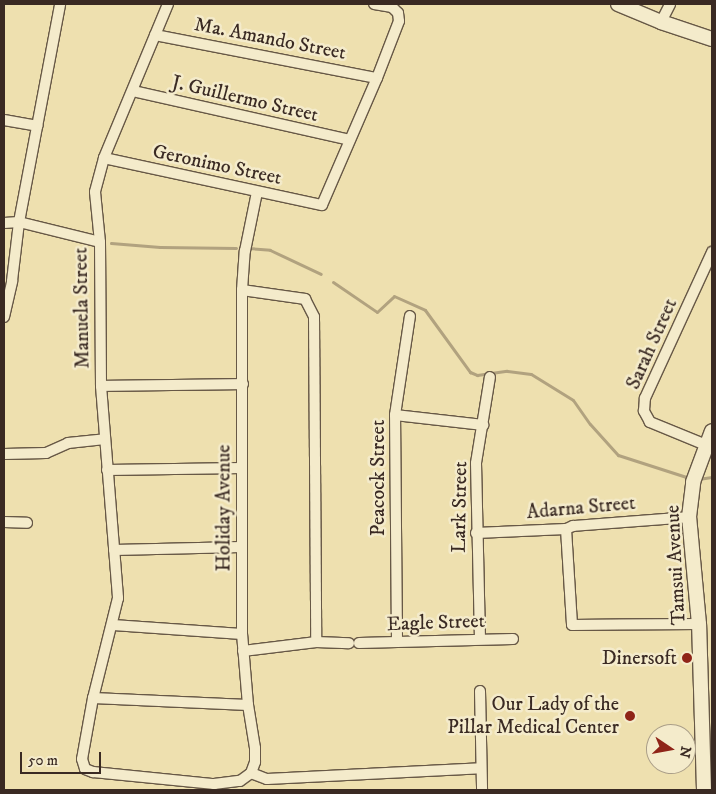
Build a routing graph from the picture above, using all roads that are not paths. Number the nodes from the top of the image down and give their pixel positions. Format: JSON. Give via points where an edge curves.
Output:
{"nodes":[{"id":1,"x":60,"y":4,"type":"edge"},
{"id":2,"x":168,"y":4,"type":"edge"},
{"id":3,"x":374,"y":4,"type":"edge"},
{"id":4,"x":618,"y":4,"type":"edge"},
{"id":5,"x":670,"y":4,"type":"edge"},
{"id":6,"x":661,"y":22,"type":"junction"},
{"id":7,"x":155,"y":35,"type":"junction"},
{"id":8,"x":712,"y":39,"type":"edge"},
{"id":9,"x":377,"y":78,"type":"junction"},
{"id":10,"x":132,"y":91,"type":"junction"},
{"id":11,"x":4,"y":120,"type":"edge"},
{"id":12,"x":37,"y":126,"type":"junction"},
{"id":13,"x":350,"y":140,"type":"junction"},
{"id":14,"x":104,"y":158,"type":"junction"},
{"id":15,"x":257,"y":192,"type":"junction"},
{"id":16,"x":4,"y":222,"type":"edge"},
{"id":17,"x":19,"y":222,"type":"junction"},
{"id":18,"x":100,"y":242,"type":"junction"},
{"id":19,"x":712,"y":252,"type":"edge"},
{"id":20,"x":8,"y":282,"type":"edge"},
{"id":21,"x":242,"y":290,"type":"junction"},
{"id":22,"x":410,"y":316,"type":"dead end"},
{"id":23,"x":4,"y":317,"type":"edge"},
{"id":24,"x":490,"y":376,"type":"dead end"},
{"id":25,"x":243,"y":384,"type":"junction"},
{"id":26,"x":101,"y":386,"type":"junction"},
{"id":27,"x":395,"y":415,"type":"junction"},
{"id":28,"x":482,"y":426,"type":"junction"},
{"id":29,"x":712,"y":431,"type":"edge"},
{"id":30,"x":105,"y":439,"type":"junction"},
{"id":31,"x":706,"y":445,"type":"junction"},
{"id":32,"x":4,"y":454,"type":"edge"},
{"id":33,"x":242,"y":468,"type":"junction"},
{"id":34,"x":107,"y":470,"type":"junction"},
{"id":35,"x":689,"y":516,"type":"junction"},
{"id":36,"x":4,"y":522,"type":"edge"},
{"id":37,"x":26,"y":523,"type":"dead end"},
{"id":38,"x":566,"y":530,"type":"junction"},
{"id":39,"x":476,"y":533,"type":"junction"},
{"id":40,"x":241,"y":547,"type":"junction"},
{"id":41,"x":114,"y":550,"type":"junction"},
{"id":42,"x":699,"y":624,"type":"junction"},
{"id":43,"x":113,"y":625,"type":"junction"},
{"id":44,"x":242,"y":634,"type":"junction"},
{"id":45,"x":480,"y":638,"type":"junction"},
{"id":46,"x":514,"y":639,"type":"dead end"},
{"id":47,"x":397,"y":641,"type":"junction"},
{"id":48,"x":316,"y":642,"type":"junction"},
{"id":49,"x":242,"y":651,"type":"junction"},
{"id":50,"x":480,"y":691,"type":"dead end"},
{"id":51,"x":93,"y":698,"type":"junction"},
{"id":52,"x":248,"y":704,"type":"junction"},
{"id":53,"x":481,"y":768,"type":"junction"},
{"id":54,"x":252,"y":773,"type":"junction"},
{"id":55,"x":213,"y":787,"type":"edge"},
{"id":56,"x":226,"y":787,"type":"edge"},
{"id":57,"x":482,"y":790,"type":"edge"},
{"id":58,"x":704,"y":790,"type":"edge"}],
"edges":[{"from":1,"to":12,"type":"street"},
{"from":2,"to":7,"type":"street","name":"Manuela Street"},
{"from":3,"to":9,"type":"street","via":[[392,7],[398,13],[399,21]]},
{"from":4,"to":6,"type":"street"},
{"from":5,"to":6,"type":"street"},
{"from":6,"to":8,"type":"street"},
{"from":7,"to":9,"type":"street","name":"Ma. Amando Street"},
{"from":7,"to":10,"type":"street","name":"Manuela Street"},
{"from":9,"to":13,"type":"street"},
{"from":10,"to":13,"type":"street","name":"J. Guillermo Street"},
{"from":10,"to":14,"type":"street","name":"Manuela Street"},
{"from":11,"to":12,"type":"street"},
{"from":12,"to":17,"type":"street"},
{"from":13,"to":15,"type":"street","name":"Geronimo Street","via":[[322,205]]},
{"from":14,"to":15,"type":"street","name":"Geronimo Street"},
{"from":14,"to":18,"type":"street","name":"Manuela Street","via":[[95,192]]},
{"from":15,"to":21,"type":"street","name":"Holiday Avenue","via":[[245,251]]},
{"from":16,"to":17,"type":"street"},
{"from":17,"to":18,"type":"street"},
{"from":17,"to":20,"type":"street"},
{"from":18,"to":26,"type":"street","name":"Manuela Street"},
{"from":19,"to":31,"type":"street","name":"Sarah Street","via":[[646,398],[644,411],[650,422]]},
{"from":20,"to":23,"type":"street"},
{"from":21,"to":25,"type":"street","name":"Holiday Avenue"},
{"from":21,"to":48,"type":"street","via":[[304,299],[314,317]]},
{"from":22,"to":27,"type":"street","name":"Peacock Street"},
{"from":24,"to":28,"type":"street","name":"Lark Street"},
{"from":25,"to":26,"type":"street"},
{"from":25,"to":33,"type":"street","name":"Holiday Avenue"},
{"from":26,"to":30,"type":"street","name":"Manuela Street"},
{"from":27,"to":28,"type":"street"},
{"from":27,"to":47,"type":"street","name":"Peacock Street"},
{"from":28,"to":39,"type":"street","name":"Lark Street","via":[[476,463]]},
{"from":29,"to":31,"type":"street","name":"Tamsui Avenue"},
{"from":30,"to":32,"type":"street","via":[[68,443],[46,453]]},
{"from":30,"to":34,"type":"street","name":"Manuela Street"},
{"from":31,"to":35,"type":"street","name":"Tamsui Avenue","via":[[693,482]]},
{"from":33,"to":34,"type":"street"},
{"from":33,"to":40,"type":"street","name":"Holiday Avenue"},
{"from":34,"to":41,"type":"street","name":"Manuela Street"},
{"from":35,"to":38,"type":"street","name":"Adarna Street","via":[[573,526]]},
{"from":35,"to":42,"type":"street","name":"Tamsui Avenue"},
{"from":36,"to":37,"type":"street"},
{"from":38,"to":39,"type":"street","name":"Adarna Street"},
{"from":38,"to":42,"type":"street","via":[[572,625]]},
{"from":39,"to":45,"type":"street","name":"Lark Street"},
{"from":40,"to":41,"type":"street"},
{"from":40,"to":44,"type":"street","name":"Holiday Avenue"},
{"from":41,"to":43,"type":"street","name":"Manuela Street","via":[[118,598]]},
{"from":42,"to":58,"type":"street","name":"Tamsui Avenue"},
{"from":43,"to":44,"type":"street"},
{"from":43,"to":51,"type":"street","name":"Manuela Street","via":[[106,641]]},
{"from":44,"to":49,"type":"street","name":"Holiday Avenue"},
{"from":45,"to":46,"type":"street","name":"Eagle Street"},
{"from":45,"to":47,"type":"street","name":"Eagle Street"},
{"from":47,"to":48,"type":"street","name":"Eagle Street"},
{"from":48,"to":49,"type":"street","name":"Eagle Street"},
{"from":49,"to":52,"type":"street","name":"Holiday Avenue"},
{"from":50,"to":53,"type":"street"},
{"from":51,"to":52,"type":"street"},
{"from":51,"to":55,"type":"street","name":"Manuela Street","via":[[82,759],[85,769]]},
{"from":52,"to":54,"type":"street","name":"Holiday Avenue","via":[[255,748]]},
{"from":53,"to":54,"type":"street","via":[[267,779]]},
{"from":53,"to":57,"type":"street"},
{"from":54,"to":56,"type":"street"},
{"from":55,"to":56,"type":"street"}]}
